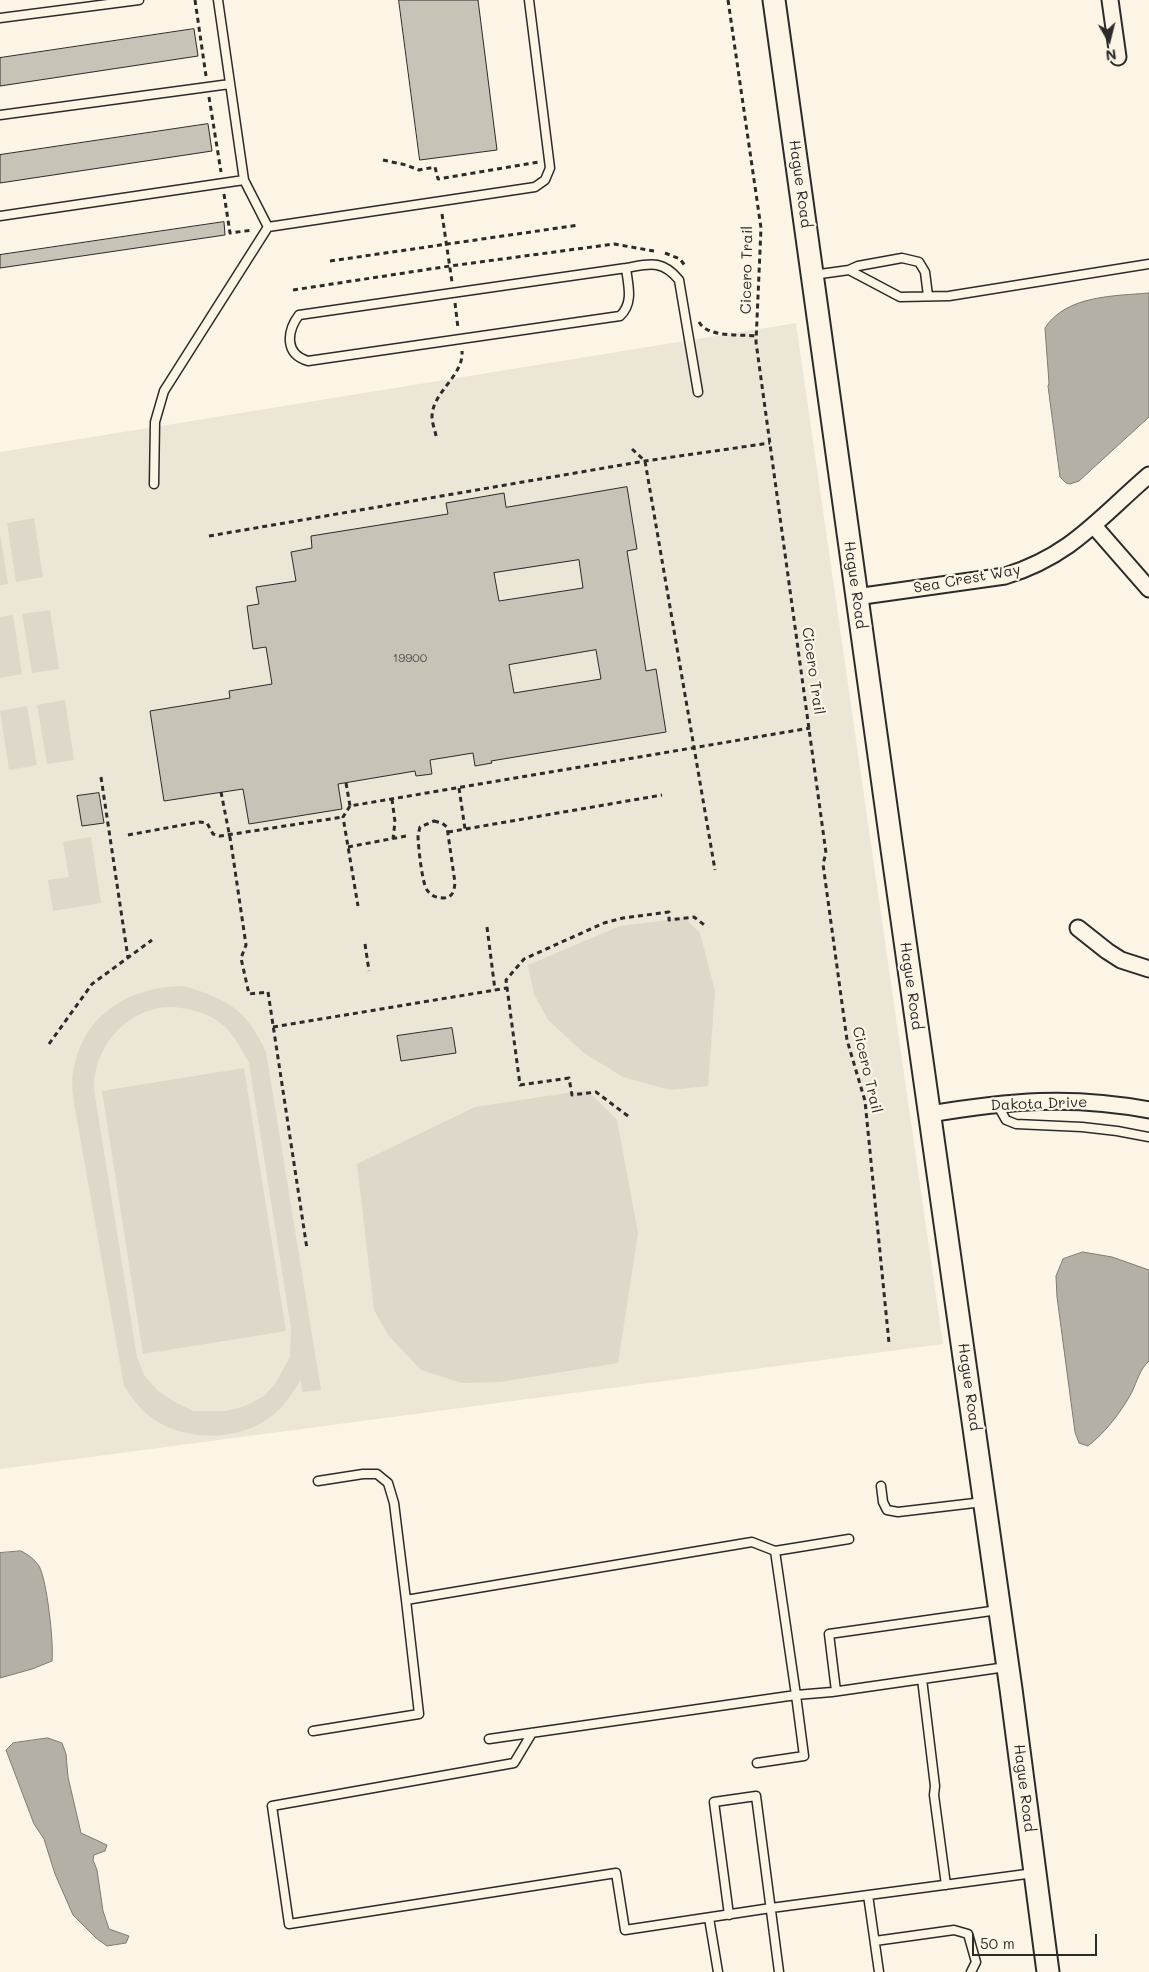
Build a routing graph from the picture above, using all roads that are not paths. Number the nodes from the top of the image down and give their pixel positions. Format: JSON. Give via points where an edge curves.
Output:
{"nodes":[{"id":1,"x":139,"y":0,"type":"edge"},
{"id":2,"x":218,"y":0,"type":"edge"},
{"id":3,"x":529,"y":0,"type":"edge"},
{"id":4,"x":774,"y":0,"type":"edge"},
{"id":5,"x":1110,"y":0,"type":"edge"},
{"id":6,"x":0,"y":18,"type":"edge"},
{"id":7,"x":1118,"y":57,"type":"dead end"},
{"id":8,"x":230,"y":84,"type":"junction"},
{"id":9,"x":0,"y":115,"type":"edge"},
{"id":10,"x":244,"y":180,"type":"junction"},
{"id":11,"x":0,"y":216,"type":"edge"},
{"id":12,"x":268,"y":227,"type":"junction"},
{"id":13,"x":1149,"y":264,"type":"edge"},
{"id":14,"x":626,"y":268,"type":"junction"},
{"id":15,"x":849,"y":270,"type":"junction"},
{"id":16,"x":812,"y":276,"type":"junction"},
{"id":17,"x":928,"y":296,"type":"junction"},
{"id":18,"x":698,"y":392,"type":"dead end"},
{"id":19,"x":1149,"y":475,"type":"edge"},
{"id":20,"x":154,"y":484,"type":"dead end"},
{"id":21,"x":1094,"y":526,"type":"junction"},
{"id":22,"x":1149,"y":589,"type":"edge"},
{"id":23,"x":856,"y":597,"type":"junction"},
{"id":24,"x":1078,"y":928,"type":"dead end"},
{"id":25,"x":1149,"y":969,"type":"edge"},
{"id":26,"x":996,"y":1104,"type":"junction"},
{"id":27,"x":1149,"y":1110,"type":"edge"},
{"id":28,"x":930,"y":1114,"type":"junction"},
{"id":29,"x":1149,"y":1137,"type":"edge"},
{"id":30,"x":318,"y":1480,"type":"dead end"},
{"id":31,"x":881,"y":1486,"type":"dead end"},
{"id":32,"x":985,"y":1502,"type":"junction"},
{"id":33,"x":849,"y":1539,"type":"dead end"},
{"id":34,"x":775,"y":1551,"type":"junction"},
{"id":35,"x":406,"y":1600,"type":"junction"},
{"id":36,"x":1000,"y":1610,"type":"junction"},
{"id":37,"x":1008,"y":1667,"type":"junction"},
{"id":38,"x":922,"y":1679,"type":"junction"},
{"id":39,"x":836,"y":1691,"type":"junction"},
{"id":40,"x":796,"y":1694,"type":"junction"},
{"id":41,"x":313,"y":1731,"type":"dead end"},
{"id":42,"x":532,"y":1733,"type":"junction"},
{"id":43,"x":489,"y":1739,"type":"dead end"},
{"id":44,"x":756,"y":1764,"type":"dead end"},
{"id":45,"x":1034,"y":1873,"type":"junction"},
{"id":46,"x":946,"y":1885,"type":"junction"},
{"id":47,"x":868,"y":1895,"type":"junction"},
{"id":48,"x":771,"y":1908,"type":"junction"},
{"id":49,"x":729,"y":1915,"type":"junction"},
{"id":50,"x":710,"y":1918,"type":"junction"},
{"id":51,"x":875,"y":1941,"type":"junction"},
{"id":52,"x":718,"y":1972,"type":"edge"},
{"id":53,"x":778,"y":1972,"type":"edge"},
{"id":54,"x":879,"y":1972,"type":"edge"},
{"id":55,"x":971,"y":1972,"type":"edge"},
{"id":56,"x":1048,"y":1972,"type":"edge"}],
"edges":[{"from":1,"to":6,"type":"lane"},
{"from":2,"to":8,"type":"lane"},
{"from":3,"to":12,"type":"lane","via":[[550,161],[545,180],[535,187]]},
{"from":4,"to":16,"type":"main road","name":"Hague Road"},
{"from":5,"to":7,"type":"street"},
{"from":8,"to":9,"type":"lane"},
{"from":8,"to":10,"type":"lane"},
{"from":10,"to":11,"type":"lane"},
{"from":10,"to":12,"type":"lane"},
{"from":12,"to":20,"type":"lane","via":[[164,390],[155,422]]},
{"from":13,"to":17,"type":"lane","via":[[949,296]]},
{"from":14,"to":14,"type":"lane","via":[[299,315],[292,324],[292,351],[308,360],[620,316],[627,309],[630,296]]},
{"from":14,"to":18,"type":"lane","via":[[652,264],[670,268],[679,280]]},
{"from":15,"to":16,"type":"lane"},
{"from":15,"to":17,"type":"lane","via":[[900,297]]},
{"from":15,"to":17,"type":"lane","via":[[902,258],[919,262],[925,272]]},
{"from":16,"to":23,"type":"main road","name":"Hague Road"},
{"from":19,"to":21,"type":"street","name":"Sea Crest Way"},
{"from":21,"to":22,"type":"street"},
{"from":21,"to":23,"type":"street","name":"Sea Crest Way","via":[[1046,560],[1005,576]]},
{"from":23,"to":28,"type":"main road","name":"Hague Road"},
{"from":24,"to":25,"type":"street","via":[[1121,960]]},
{"from":26,"to":27,"type":"street","name":"Dakota Drive","via":[[1070,1100]]},
{"from":26,"to":28,"type":"street","name":"Dakota Drive"},
{"from":26,"to":29,"type":"lane","via":[[1006,1120],[1016,1124],[1082,1127]]},
{"from":28,"to":32,"type":"main road","name":"Hague Road"},
{"from":30,"to":35,"type":"lane","via":[[377,1474],[388,1483],[394,1503]]},
{"from":31,"to":32,"type":"lane","via":[[887,1510],[898,1512]]},
{"from":32,"to":36,"type":"main road","name":"Hague Road"},
{"from":33,"to":34,"type":"lane"},
{"from":34,"to":35,"type":"lane","via":[[752,1542]]},
{"from":34,"to":40,"type":"lane"},
{"from":35,"to":41,"type":"lane","via":[[419,1714]]},
{"from":36,"to":37,"type":"main road","name":"Hague Road"},
{"from":36,"to":39,"type":"lane","via":[[829,1634]]},
{"from":37,"to":38,"type":"lane"},
{"from":37,"to":45,"type":"main road","name":"Hague Road"},
{"from":38,"to":39,"type":"lane"},
{"from":38,"to":46,"type":"lane"},
{"from":39,"to":40,"type":"lane"},
{"from":40,"to":42,"type":"lane"},
{"from":40,"to":44,"type":"lane","via":[[804,1756]]},
{"from":42,"to":43,"type":"lane"},
{"from":42,"to":50,"type":"lane","via":[[514,1763],[272,1806],[289,1924],[616,1873],[625,1930]]},
{"from":45,"to":46,"type":"lane"},
{"from":45,"to":56,"type":"main road","name":"Hague Road"},
{"from":46,"to":47,"type":"lane"},
{"from":47,"to":48,"type":"lane"},
{"from":47,"to":51,"type":"lane"},
{"from":48,"to":49,"type":"lane"},
{"from":48,"to":49,"type":"lane","via":[[756,1796],[714,1802]]},
{"from":48,"to":53,"type":"lane"},
{"from":49,"to":50,"type":"lane"},
{"from":50,"to":52,"type":"lane"},
{"from":51,"to":54,"type":"lane"},
{"from":51,"to":55,"type":"lane","via":[[954,1930],[968,1934],[976,1962]]}]}
